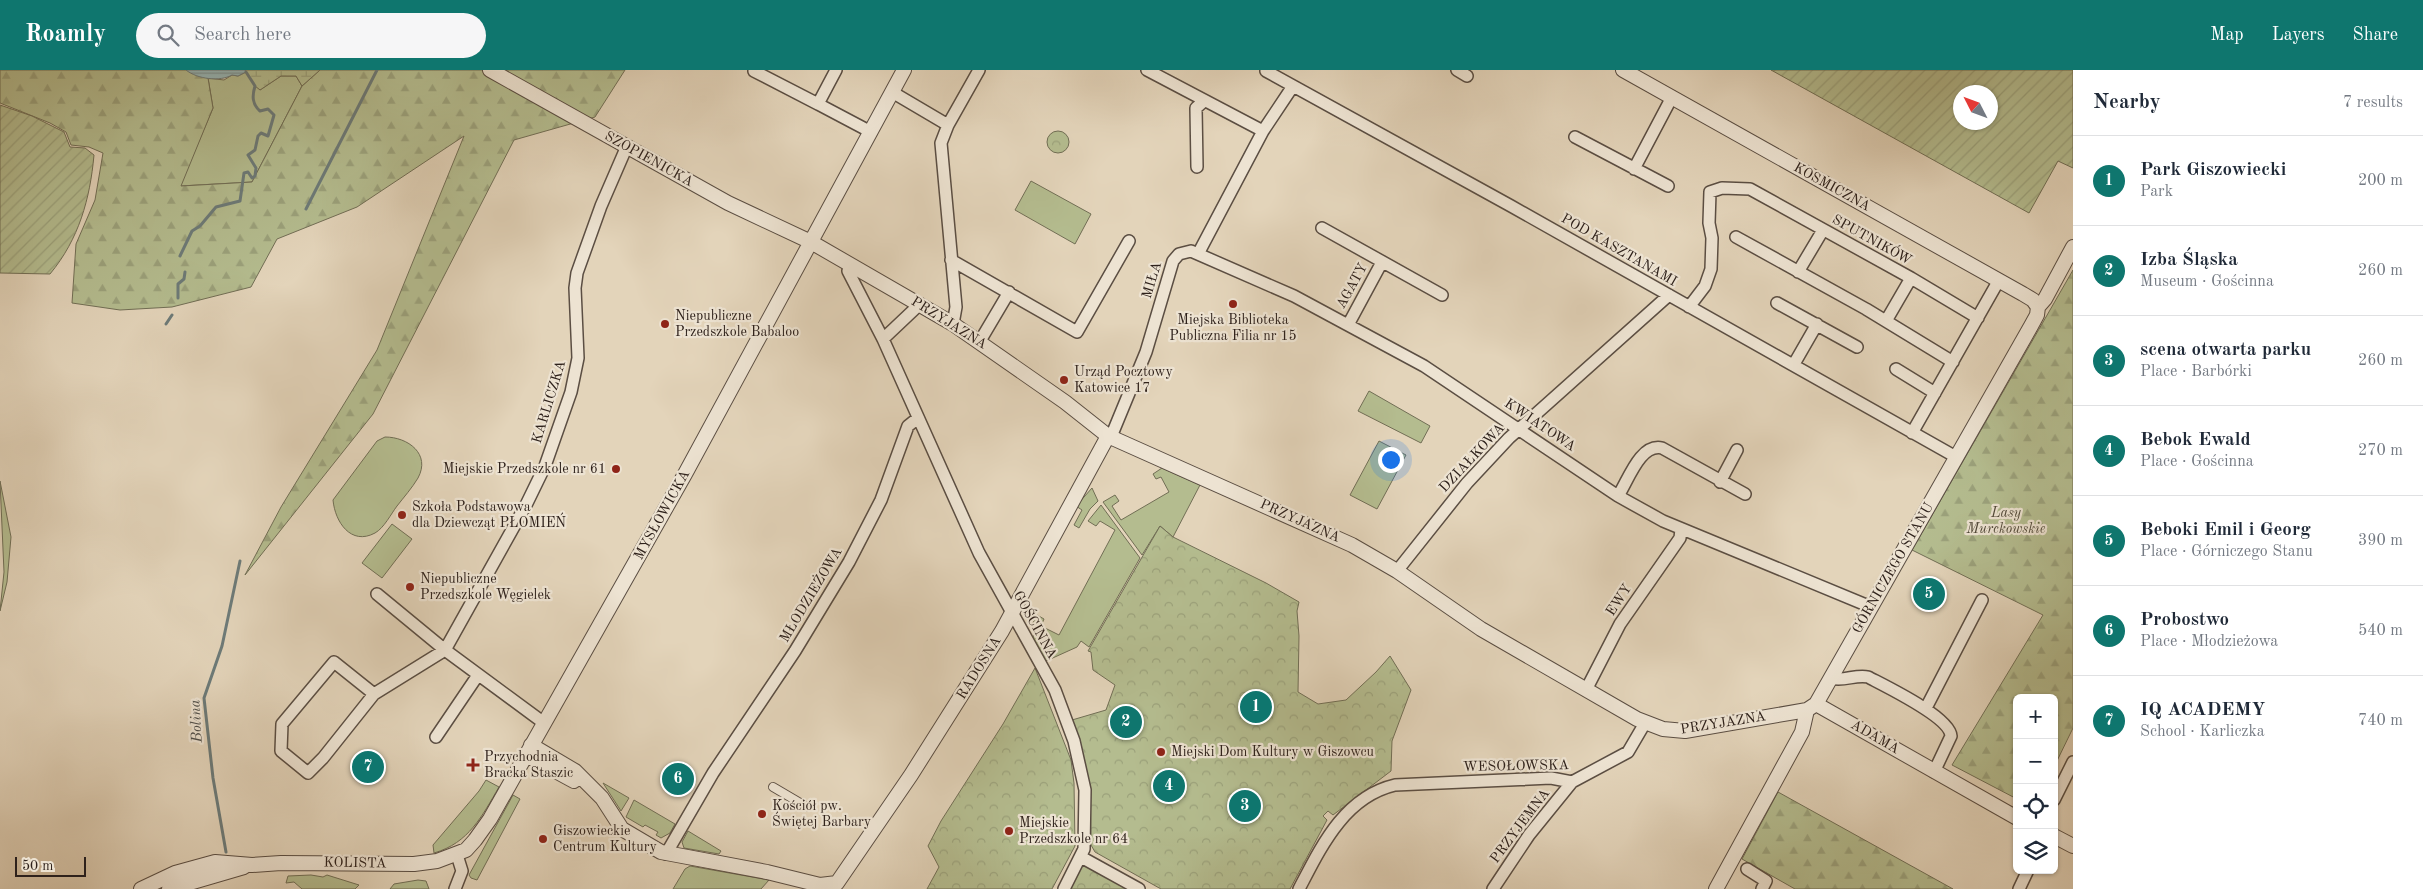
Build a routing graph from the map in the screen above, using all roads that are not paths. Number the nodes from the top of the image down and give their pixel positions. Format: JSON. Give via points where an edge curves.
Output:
{"nodes":[{"id":1,"x":836,"y":70,"type":"edge"},
{"id":2,"x":904,"y":70,"type":"edge"},
{"id":3,"x":979,"y":70,"type":"edge"},
{"id":4,"x":1146,"y":70,"type":"edge"},
{"id":5,"x":1622,"y":70,"type":"edge"},
{"id":6,"x":754,"y":71,"type":"edge"},
{"id":7,"x":1266,"y":71,"type":"edge"},
{"id":8,"x":494,"y":72,"type":"edge"},
{"id":9,"x":1293,"y":86,"type":"junction"},
{"id":10,"x":892,"y":92,"type":"junction"},
{"id":11,"x":1672,"y":97,"type":"junction"},
{"id":12,"x":1204,"y":101,"type":"junction"},
{"id":13,"x":818,"y":104,"type":"junction"},
{"id":14,"x":948,"y":125,"type":"junction"},
{"id":15,"x":1263,"y":131,"type":"junction"},
{"id":16,"x":871,"y":132,"type":"junction"},
{"id":17,"x":1575,"y":138,"type":"dead end"},
{"id":18,"x":626,"y":146,"type":"junction"},
{"id":19,"x":1197,"y":166,"type":"dead end"},
{"id":20,"x":1634,"y":169,"type":"junction"},
{"id":21,"x":1668,"y":186,"type":"dead end"},
{"id":22,"x":1322,"y":228,"type":"dead end"},
{"id":23,"x":1823,"y":230,"type":"junction"},
{"id":24,"x":1736,"y":237,"type":"dead end"},
{"id":25,"x":1129,"y":241,"type":"dead end"},
{"id":26,"x":811,"y":242,"type":"junction"},
{"id":27,"x":2073,"y":247,"type":"edge"},
{"id":28,"x":1198,"y":254,"type":"junction"},
{"id":29,"x":951,"y":260,"type":"junction"},
{"id":30,"x":1382,"y":262,"type":"junction"},
{"id":31,"x":850,"y":264,"type":"junction"},
{"id":32,"x":1798,"y":272,"type":"junction"},
{"id":33,"x":1911,"y":278,"type":"junction"},
{"id":34,"x":1999,"y":280,"type":"junction"},
{"id":35,"x":1009,"y":292,"type":"junction"},
{"id":36,"x":1442,"y":295,"type":"dead end"},
{"id":37,"x":1669,"y":295,"type":"junction"},
{"id":38,"x":1777,"y":303,"type":"dead end"},
{"id":39,"x":920,"y":304,"type":"junction"},
{"id":40,"x":1689,"y":307,"type":"junction"},
{"id":41,"x":2038,"y":307,"type":"junction"},
{"id":42,"x":1978,"y":318,"type":"junction"},
{"id":43,"x":1886,"y":321,"type":"junction"},
{"id":44,"x":953,"y":324,"type":"junction"},
{"id":45,"x":1817,"y":324,"type":"junction"},
{"id":46,"x":1348,"y":325,"type":"junction"},
{"id":47,"x":883,"y":339,"type":"junction"},
{"id":48,"x":980,"y":341,"type":"junction"},
{"id":49,"x":1857,"y":347,"type":"dead end"},
{"id":50,"x":1953,"y":362,"type":"junction"},
{"id":51,"x":1794,"y":364,"type":"junction"},
{"id":52,"x":1896,"y":369,"type":"dead end"},
{"id":53,"x":1935,"y":393,"type":"junction"},
{"id":54,"x":918,"y":418,"type":"junction"},
{"id":55,"x":1519,"y":429,"type":"junction"},
{"id":56,"x":1912,"y":433,"type":"junction"},
{"id":57,"x":1108,"y":436,"type":"junction"},
{"id":58,"x":1737,"y":450,"type":"dead end"},
{"id":59,"x":1956,"y":457,"type":"junction"},
{"id":60,"x":1720,"y":482,"type":"junction"},
{"id":61,"x":1745,"y":494,"type":"dead end"},
{"id":62,"x":1618,"y":496,"type":"junction"},
{"id":63,"x":1682,"y":529,"type":"junction"},
{"id":64,"x":1397,"y":571,"type":"junction"},
{"id":65,"x":378,"y":594,"type":"dead end"},
{"id":66,"x":1982,"y":600,"type":"dead end"},
{"id":67,"x":1871,"y":608,"type":"junction"},
{"id":68,"x":1012,"y":614,"type":"junction"},
{"id":69,"x":445,"y":650,"type":"junction"},
{"id":70,"x":478,"y":675,"type":"junction"},
{"id":71,"x":1831,"y":678,"type":"junction"},
{"id":72,"x":1586,"y":690,"type":"junction"},
{"id":73,"x":374,"y":694,"type":"junction"},
{"id":74,"x":1812,"y":707,"type":"junction"},
{"id":75,"x":1926,"y":708,"type":"junction"},
{"id":76,"x":544,"y":723,"type":"junction"},
{"id":77,"x":1644,"y":723,"type":"junction"},
{"id":78,"x":436,"y":737,"type":"dead end"},
{"id":79,"x":528,"y":750,"type":"junction"},
{"id":80,"x":2073,"y":762,"type":"edge"},
{"id":81,"x":1934,"y":772,"type":"junction"},
{"id":82,"x":1572,"y":782,"type":"junction"},
{"id":83,"x":773,"y":787,"type":"dead end"},
{"id":84,"x":2058,"y":792,"type":"edge"},
{"id":85,"x":807,"y":807,"type":"dead end"},
{"id":86,"x":2013,"y":816,"type":"edge"},
{"id":87,"x":2058,"y":838,"type":"edge"},
{"id":88,"x":2073,"y":846,"type":"edge"},
{"id":89,"x":666,"y":854,"type":"junction"},
{"id":90,"x":457,"y":855,"type":"junction"},
{"id":91,"x":1081,"y":857,"type":"junction"},
{"id":92,"x":1748,"y":869,"type":"dead end"},
{"id":93,"x":196,"y":873,"type":"junction"},
{"id":94,"x":2026,"y":874,"type":"edge"},
{"id":95,"x":141,"y":889,"type":"edge"},
{"id":96,"x":169,"y":889,"type":"edge"},
{"id":97,"x":456,"y":889,"type":"edge"},
{"id":98,"x":1064,"y":889,"type":"edge"},
{"id":99,"x":1139,"y":889,"type":"edge"},
{"id":100,"x":1299,"y":889,"type":"edge"},
{"id":101,"x":1493,"y":889,"type":"edge"},
{"id":102,"x":1716,"y":889,"type":"edge"},
{"id":103,"x":1762,"y":889,"type":"edge"},
{"id":104,"x":2019,"y":889,"type":"edge"}],
"edges":[{"from":1,"to":13,"type":"street"},
{"from":2,"to":10,"type":"street","name":"MYSŁOWICKA"},
{"from":3,"to":14,"type":"street"},
{"from":4,"to":12,"type":"street"},
{"from":5,"to":11,"type":"street","name":"KOSMICZNA"},
{"from":6,"to":13,"type":"street"},
{"from":7,"to":9,"type":"street","name":"POD KASZTANAMI"},
{"from":8,"to":18,"type":"street","name":"SZOPIENICKA"},
{"from":9,"to":15,"type":"street"},
{"from":9,"to":37,"type":"street","name":"POD KASZTANAMI"},
{"from":10,"to":14,"type":"street"},
{"from":10,"to":16,"type":"street","name":"MYSŁOWICKA"},
{"from":11,"to":20,"type":"street"},
{"from":11,"to":34,"type":"street","name":"KOSMICZNA"},
{"from":12,"to":15,"type":"street"},
{"from":12,"to":19,"type":"street","via":[[1196,108]]},
{"from":13,"to":16,"type":"street"},
{"from":14,"to":29,"type":"street","via":[[941,143]]},
{"from":15,"to":28,"type":"street"},
{"from":16,"to":26,"type":"street","name":"MYSŁOWICKA"},
{"from":17,"to":20,"type":"street"},
{"from":18,"to":26,"type":"street","name":"SZOPIENICKA","via":[[728,203]]},
{"from":18,"to":69,"type":"street","name":"KARLICZKA","via":[[577,272],[578,358],[571,392],[545,466]]},
{"from":20,"to":21,"type":"street"},
{"from":22,"to":30,"type":"street","name":"AGATY"},
{"from":23,"to":32,"type":"street"},
{"from":23,"to":33,"type":"street","name":"SPUTNIKÓW"},
{"from":23,"to":40,"type":"street","name":"SPUTNIKÓW","via":[[1750,189],[1722,188],[1710,192],[1711,269],[1705,286]]},
{"from":24,"to":32,"type":"street"},
{"from":25,"to":35,"type":"street","via":[[1077,332]]},
{"from":26,"to":31,"type":"street","name":"PRZYJAZNA"},
{"from":26,"to":76,"type":"street","name":"MYSŁOWICKA","via":[[689,467]]},
{"from":27,"to":41,"type":"street","name":"GÓRNICZEGO STANU"},
{"from":28,"to":46,"type":"street","name":"KWIATOWA","via":[[1294,296]]},
{"from":28,"to":57,"type":"street","name":"MIŁA","via":[[1185,251],[1173,262],[1146,352],[1113,432]]},
{"from":29,"to":35,"type":"street"},
{"from":29,"to":44,"type":"street","via":[[956,307]]},
{"from":30,"to":36,"type":"street","name":"AGATY"},
{"from":30,"to":46,"type":"street","name":"AGATY"},
{"from":31,"to":39,"type":"street","name":"PRZYJAZNA"},
{"from":31,"to":47,"type":"street","via":[[848,271]]},
{"from":32,"to":43,"type":"street"},
{"from":33,"to":42,"type":"street","name":"SPUTNIKÓW"},
{"from":33,"to":43,"type":"street"},
{"from":34,"to":41,"type":"street","name":"KOSMICZNA","via":[[2033,300]]},
{"from":34,"to":42,"type":"street"},
{"from":35,"to":48,"type":"street"},
{"from":37,"to":40,"type":"street","name":"POD KASZTANAMI"},
{"from":37,"to":55,"type":"street","name":"DZIAŁKOWA"},
{"from":38,"to":45,"type":"street"},
{"from":39,"to":44,"type":"street","name":"PRZYJAZNA"},
{"from":39,"to":47,"type":"street"},
{"from":40,"to":51,"type":"street","name":"POD KASZTANAMI"},
{"from":41,"to":59,"type":"street","name":"GÓRNICZEGO STANU","via":[[2037,315]]},
{"from":42,"to":50,"type":"street"},
{"from":43,"to":50,"type":"street"},
{"from":44,"to":48,"type":"street","name":"PRZYJAZNA"},
{"from":45,"to":49,"type":"street"},
{"from":45,"to":51,"type":"street"},
{"from":46,"to":55,"type":"street","name":"KWIATOWA","via":[[1424,366]]},
{"from":47,"to":54,"type":"street"},
{"from":48,"to":57,"type":"street","name":"PRZYJAZNA"},
{"from":50,"to":53,"type":"street"},
{"from":51,"to":56,"type":"street","name":"POD KASZTANAMI"},
{"from":52,"to":53,"type":"street"},
{"from":53,"to":56,"type":"street"},
{"from":54,"to":68,"type":"street","name":"GOŚCINNA","via":[[979,553]]},
{"from":54,"to":89,"type":"street","name":"MŁODZIEŻOWA","via":[[908,426],[881,500],[849,562],[803,639],[713,773]]},
{"from":55,"to":62,"type":"street","name":"KWIATOWA"},
{"from":55,"to":64,"type":"street","name":"DZIAŁKOWA","via":[[1467,483]]},
{"from":56,"to":59,"type":"street","name":"POD KASZTANAMI"},
{"from":57,"to":64,"type":"street","name":"PRZYJAZNA","via":[[1332,535]]},
{"from":57,"to":68,"type":"street","name":"RADOSNA"},
{"from":58,"to":60,"type":"street"},
{"from":59,"to":67,"type":"street","name":"GÓRNICZEGO STANU"},
{"from":60,"to":61,"type":"street"},
{"from":60,"to":62,"type":"street","via":[[1662,448],[1654,447],[1644,452]]},
{"from":62,"to":63,"type":"street","name":"KWIATOWA"},
{"from":63,"to":67,"type":"street","name":"KWIATOWA"},
{"from":63,"to":72,"type":"street","name":"EWY","via":[[1680,538],[1620,624]]},
{"from":64,"to":72,"type":"street","name":"PRZYJAZNA","via":[[1481,629]]},
{"from":65,"to":69,"type":"street"},
{"from":66,"to":75,"type":"street"},
{"from":67,"to":71,"type":"street","name":"GÓRNICZEGO STANU"},
{"from":68,"to":89,"type":"street","name":"RADOSNA","via":[[898,796],[840,881],[830,885]]},
{"from":68,"to":91,"type":"street","name":"GOŚCINNA","via":[[1055,690],[1074,741],[1085,790],[1084,849]]},
{"from":69,"to":70,"type":"street"},
{"from":69,"to":73,"type":"street","name":"KARLICZKA"},
{"from":70,"to":76,"type":"street"},
{"from":70,"to":78,"type":"street"},
{"from":71,"to":74,"type":"street","name":"GÓRNICZEGO STANU"},
{"from":71,"to":75,"type":"street","via":[[1868,677]]},
{"from":72,"to":77,"type":"street","name":"PRZYJAZNA"},
{"from":73,"to":73,"type":"street","name":"KARLICZKA","via":[[308,773],[281,750],[282,724],[334,662]]},
{"from":74,"to":77,"type":"street","name":"PRZYJAZNA","via":[[1685,731]]},
{"from":74,"to":81,"type":"street","name":"ADAMA"},
{"from":74,"to":102,"type":"street","name":"GÓRNICZEGO STANU","via":[[1802,732]]},
{"from":75,"to":81,"type":"street","via":[[1951,730]]},
{"from":76,"to":79,"type":"street","name":"MYSŁOWICKA"},
{"from":77,"to":82,"type":"street","name":"WESOŁOWSKA","via":[[1628,752]]},
{"from":79,"to":89,"type":"street","via":[[575,771],[602,798],[622,829]]},
{"from":79,"to":90,"type":"street","name":"MYSŁOWICKA","via":[[483,830]]},
{"from":80,"to":84,"type":"street"},
{"from":81,"to":86,"type":"street","name":"ADAMA"},
{"from":82,"to":100,"type":"street","name":"WESOŁOWSKA","via":[[1551,778],[1395,785],[1374,793],[1337,821]]},
{"from":82,"to":101,"type":"street","name":"PRZYJEMNA","via":[[1529,835]]},
{"from":83,"to":85,"type":"street"},
{"from":87,"to":88,"type":"street"},
{"from":90,"to":93,"type":"street","name":"KOLISTA","via":[[414,864],[252,865]]},
{"from":90,"to":97,"type":"street","via":[[462,875]]},
{"from":91,"to":98,"type":"street"},
{"from":91,"to":99,"type":"street"},
{"from":92,"to":103,"type":"street","via":[[1766,881]]},
{"from":93,"to":95,"type":"street","name":"KOLISTA"},
{"from":93,"to":96,"type":"street","name":"KOLISTA"},
{"from":94,"to":104,"type":"street"}]}
